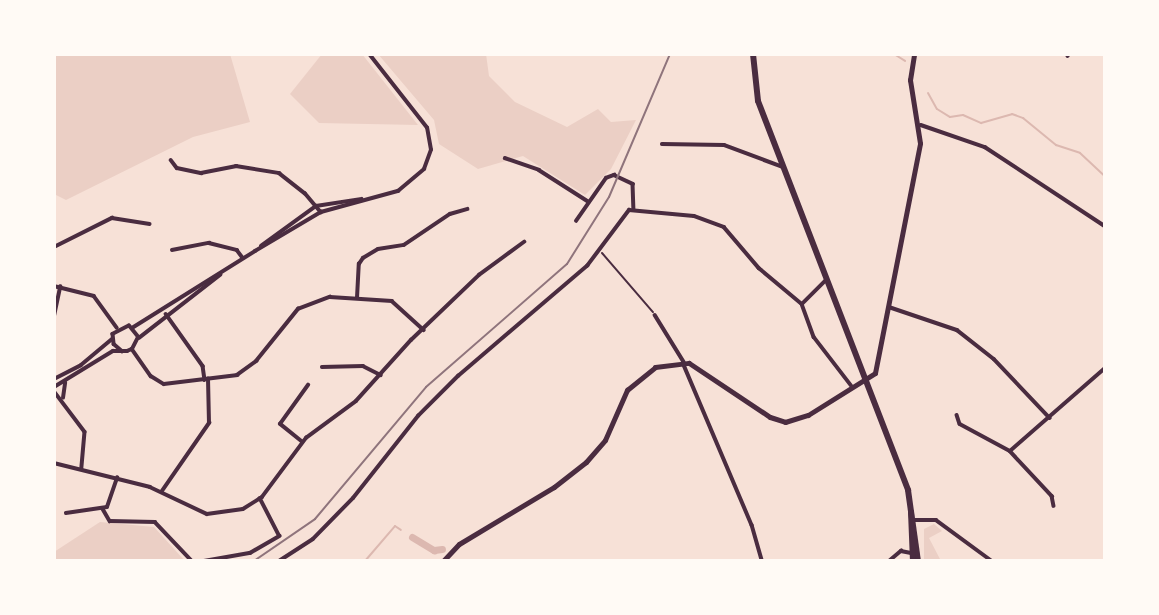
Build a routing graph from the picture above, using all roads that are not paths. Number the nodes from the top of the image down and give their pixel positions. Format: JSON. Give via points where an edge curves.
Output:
{"nodes":[{"id":1,"x":369,"y":54,"type":"edge"},
{"id":2,"x":753,"y":54,"type":"edge"},
{"id":3,"x":914,"y":54,"type":"edge"},
{"id":4,"x":921,"y":125,"type":"junction"},
{"id":5,"x":662,"y":144,"type":"dead end"},
{"id":6,"x":505,"y":158,"type":"dead end"},
{"id":7,"x":171,"y":160,"type":"dead end"},
{"id":8,"x":783,"y":167,"type":"junction"},
{"id":9,"x":363,"y":199,"type":"junction"},
{"id":10,"x":589,"y":202,"type":"junction"},
{"id":11,"x":316,"y":206,"type":"junction"},
{"id":12,"x":467,"y":209,"type":"dead end"},
{"id":13,"x":634,"y":209,"type":"junction"},
{"id":14,"x":321,"y":212,"type":"junction"},
{"id":15,"x":576,"y":221,"type":"dead end"},
{"id":16,"x":150,"y":225,"type":"dead end"},
{"id":17,"x":1105,"y":226,"type":"edge"},
{"id":18,"x":524,"y":242,"type":"dead end"},
{"id":19,"x":54,"y":247,"type":"edge"},
{"id":20,"x":172,"y":250,"type":"dead end"},
{"id":21,"x":255,"y":251,"type":"junction"},
{"id":22,"x":243,"y":258,"type":"junction"},
{"id":23,"x":221,"y":273,"type":"junction"},
{"id":24,"x":827,"y":279,"type":"junction"},
{"id":25,"x":57,"y":287,"type":"edge"},
{"id":26,"x":357,"y":298,"type":"junction"},
{"id":27,"x":802,"y":304,"type":"junction"},
{"id":28,"x":889,"y":307,"type":"junction"},
{"id":29,"x":166,"y":314,"type":"junction"},
{"id":30,"x":656,"y":315,"type":"road end"},
{"id":31,"x":54,"y":316,"type":"edge"},
{"id":32,"x":117,"y":328,"type":"junction"},
{"id":33,"x":132,"y":328,"type":"junction"},
{"id":34,"x":424,"y":330,"type":"junction"},
{"id":35,"x":113,"y":337,"type":"junction"},
{"id":36,"x":138,"y":340,"type":"junction"},
{"id":37,"x":132,"y":349,"type":"junction"},
{"id":38,"x":122,"y":351,"type":"junction"},
{"id":39,"x":684,"y":362,"type":"junction"},
{"id":40,"x":322,"y":367,"type":"dead end"},
{"id":41,"x":1105,"y":368,"type":"edge"},
{"id":42,"x":381,"y":375,"type":"junction"},
{"id":43,"x":866,"y":378,"type":"junction"},
{"id":44,"x":54,"y":379,"type":"edge"},
{"id":45,"x":207,"y":379,"type":"junction"},
{"id":46,"x":65,"y":382,"type":"junction"},
{"id":47,"x":851,"y":384,"type":"junction"},
{"id":48,"x":309,"y":385,"type":"dead end"},
{"id":49,"x":54,"y":389,"type":"edge"},
{"id":50,"x":63,"y":398,"type":"junction"},
{"id":51,"x":957,"y":415,"type":"dead end"},
{"id":52,"x":1050,"y":418,"type":"junction"},
{"id":53,"x":302,"y":442,"type":"junction"},
{"id":54,"x":1010,"y":451,"type":"junction"},
{"id":55,"x":54,"y":463,"type":"edge"},
{"id":56,"x":82,"y":469,"type":"junction"},
{"id":57,"x":117,"y":478,"type":"junction"},
{"id":58,"x":161,"y":492,"type":"junction"},
{"id":59,"x":260,"y":499,"type":"junction"},
{"id":60,"x":1054,"y":506,"type":"dead end"},
{"id":61,"x":103,"y":509,"type":"junction"},
{"id":62,"x":66,"y":513,"type":"dead end"},
{"id":63,"x":913,"y":520,"type":"junction"},
{"id":64,"x":914,"y":558,"type":"edge"},
{"id":65,"x":192,"y":561,"type":"edge"},
{"id":66,"x":204,"y":561,"type":"edge"},
{"id":67,"x":279,"y":561,"type":"edge"},
{"id":68,"x":443,"y":561,"type":"edge"},
{"id":69,"x":762,"y":561,"type":"edge"},
{"id":70,"x":889,"y":561,"type":"edge"},
{"id":71,"x":992,"y":561,"type":"edge"}],
"edges":[{"from":1,"to":9,"type":"street","via":[[420,116],[431,150],[424,169],[409,184]]},
{"from":2,"to":8,"type":"main road","via":[[758,102]]},
{"from":3,"to":4,"type":"main road","via":[[910,71]]},
{"from":4,"to":17,"type":"street","via":[[985,147]]},
{"from":4,"to":28,"type":"main road"},
{"from":5,"to":8,"type":"street","via":[[724,145]]},
{"from":6,"to":10,"type":"street","via":[[539,170]]},
{"from":7,"to":11,"type":"street","via":[[175,167],[201,173],[236,166],[272,171],[295,183]]},
{"from":8,"to":24,"type":"main road"},
{"from":9,"to":11,"type":"street"},
{"from":9,"to":14,"type":"street"},
{"from":10,"to":13,"type":"street","via":[[606,178],[617,175],[633,184]]},
{"from":10,"to":15,"type":"street"},
{"from":11,"to":14,"type":"street"},
{"from":11,"to":21,"type":"street"},
{"from":12,"to":26,"type":"street","via":[[448,215],[401,246],[367,256],[359,264]]},
{"from":13,"to":27,"type":"street","via":[[711,220]]},
{"from":13,"to":67,"type":"street","via":[[623,212],[587,267],[418,415],[320,532]]},
{"from":14,"to":21,"type":"street"},
{"from":16,"to":19,"type":"street","via":[[112,218]]},
{"from":18,"to":34,"type":"street","via":[[488,267]]},
{"from":20,"to":22,"type":"street","via":[[190,250],[204,243],[237,250]]},
{"from":21,"to":22,"type":"street"},
{"from":22,"to":23,"type":"street"},
{"from":23,"to":29,"type":"street"},
{"from":23,"to":33,"type":"street"},
{"from":24,"to":27,"type":"street"},
{"from":24,"to":43,"type":"main road"},
{"from":25,"to":31,"type":"street"},
{"from":25,"to":32,"type":"street","via":[[94,296]]},
{"from":26,"to":34,"type":"street","via":[[395,302]]},
{"from":26,"to":45,"type":"street","via":[[307,303],[290,316],[246,371]]},
{"from":27,"to":47,"type":"street","via":[[814,337]]},
{"from":28,"to":43,"type":"main road","via":[[875,373]]},
{"from":28,"to":52,"type":"street","via":[[957,330],[995,359]]},
{"from":29,"to":36,"type":"street"},
{"from":29,"to":45,"type":"street","via":[[203,366]]},
{"from":30,"to":39,"type":"street"},
{"from":32,"to":33,"type":"street"},
{"from":32,"to":35,"type":"street"},
{"from":33,"to":36,"type":"street"},
{"from":34,"to":42,"type":"street"},
{"from":35,"to":38,"type":"street"},
{"from":35,"to":44,"type":"street","via":[[108,346]]},
{"from":36,"to":37,"type":"street"},
{"from":37,"to":38,"type":"street"},
{"from":37,"to":45,"type":"street","via":[[160,383]]},
{"from":38,"to":46,"type":"street","via":[[113,351]]},
{"from":39,"to":47,"type":"main road","via":[[785,422],[808,415]]},
{"from":39,"to":68,"type":"main road","via":[[654,367],[631,385],[601,446],[580,468],[459,544]]},
{"from":39,"to":69,"type":"street","via":[[752,525]]},
{"from":40,"to":42,"type":"street","via":[[363,366]]},
{"from":41,"to":52,"type":"street"},
{"from":42,"to":53,"type":"street","via":[[356,401]]},
{"from":43,"to":47,"type":"main road"},
{"from":43,"to":63,"type":"main road"},
{"from":45,"to":58,"type":"street","via":[[209,423]]},
{"from":46,"to":49,"type":"street"},
{"from":46,"to":50,"type":"street"},
{"from":48,"to":53,"type":"street","via":[[280,424]]},
{"from":49,"to":50,"type":"street"},
{"from":50,"to":56,"type":"street","via":[[87,438]]},
{"from":51,"to":54,"type":"street","via":[[960,425]]},
{"from":52,"to":54,"type":"street"},
{"from":53,"to":59,"type":"street"},
{"from":54,"to":60,"type":"street","via":[[1052,496]]},
{"from":55,"to":56,"type":"street"},
{"from":56,"to":57,"type":"street"},
{"from":57,"to":58,"type":"street"},
{"from":57,"to":61,"type":"street","via":[[110,503]]},
{"from":58,"to":59,"type":"street","via":[[210,514],[236,511]]},
{"from":59,"to":66,"type":"street","via":[[279,536],[250,553]]},
{"from":61,"to":62,"type":"street"},
{"from":61,"to":65,"type":"street","via":[[110,521],[155,522]]},
{"from":63,"to":64,"type":"main road"},
{"from":63,"to":71,"type":"street","via":[[936,520]]},
{"from":64,"to":70,"type":"street","via":[[901,551]]}]}
